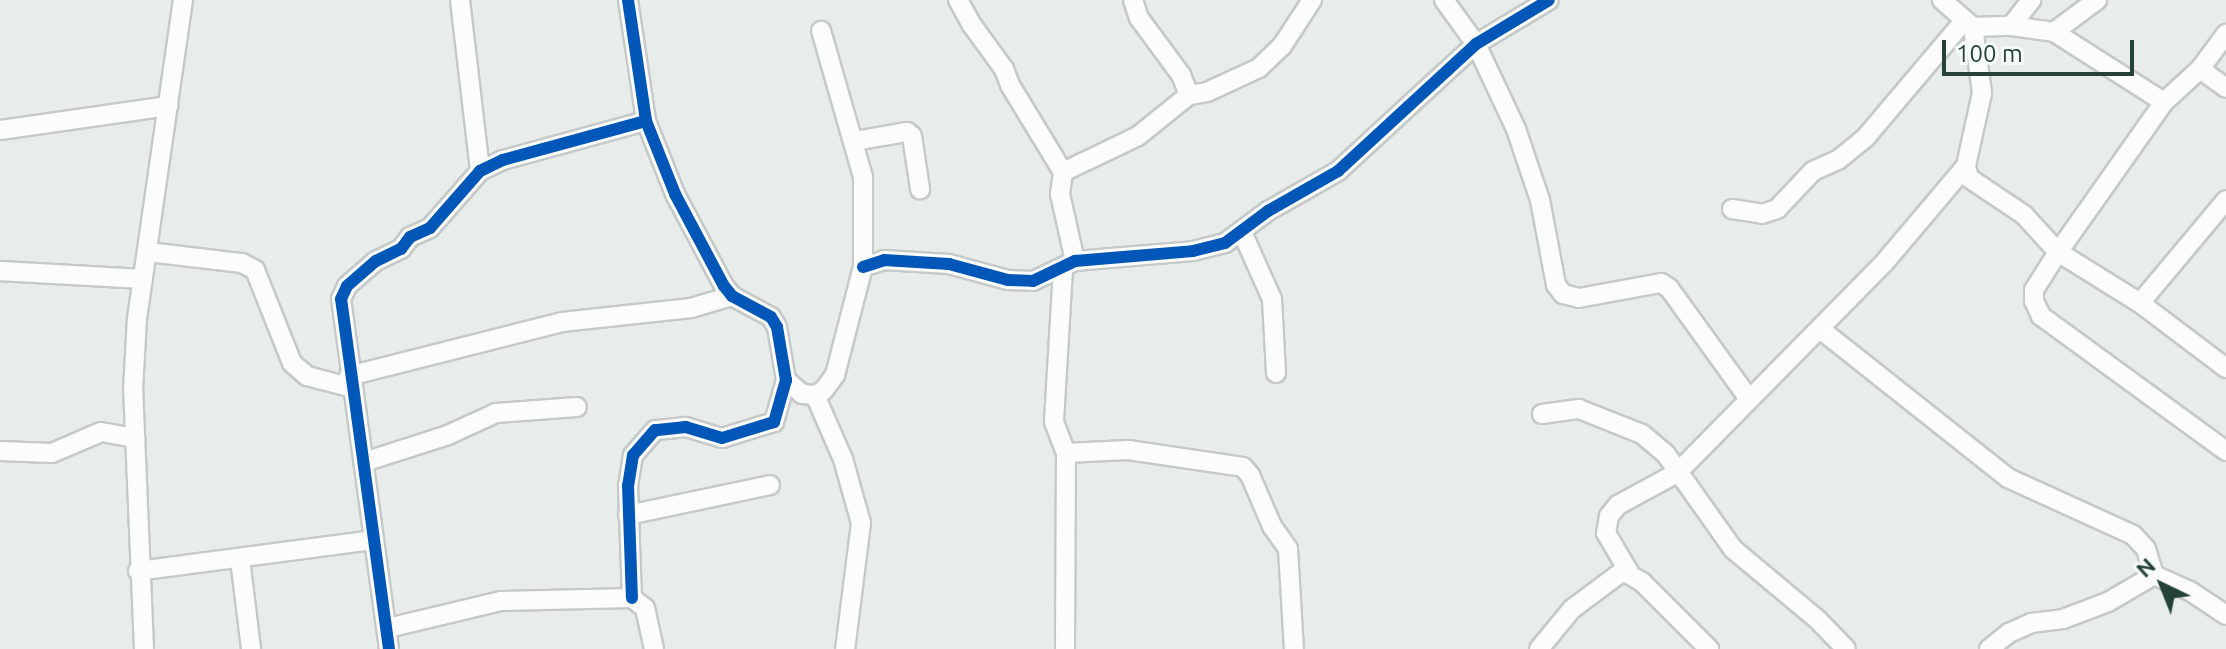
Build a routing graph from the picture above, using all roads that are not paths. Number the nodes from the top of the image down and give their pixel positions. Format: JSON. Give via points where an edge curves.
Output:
{"nodes":[{"id":1,"x":183,"y":0,"type":"edge"},
{"id":2,"x":460,"y":0,"type":"edge"},
{"id":3,"x":628,"y":0,"type":"edge"},
{"id":4,"x":958,"y":0,"type":"edge"},
{"id":5,"x":1133,"y":0,"type":"edge"},
{"id":6,"x":1312,"y":0,"type":"edge"},
{"id":7,"x":1444,"y":0,"type":"edge"},
{"id":8,"x":1549,"y":0,"type":"edge"},
{"id":9,"x":1942,"y":0,"type":"edge"},
{"id":10,"x":2031,"y":0,"type":"edge"},
{"id":11,"x":2097,"y":0,"type":"edge"},
{"id":12,"x":1969,"y":23,"type":"junction"},
{"id":13,"x":2011,"y":26,"type":"junction"},
{"id":14,"x":821,"y":31,"type":"dead end"},
{"id":15,"x":2054,"y":32,"type":"junction"},
{"id":16,"x":2226,"y":34,"type":"edge"},
{"id":17,"x":1476,"y":44,"type":"junction"},
{"id":18,"x":2200,"y":69,"type":"junction"},
{"id":19,"x":2226,"y":88,"type":"edge"},
{"id":20,"x":1189,"y":95,"type":"junction"},
{"id":21,"x":2164,"y":102,"type":"junction"},
{"id":22,"x":168,"y":106,"type":"junction"},
{"id":23,"x":646,"y":121,"type":"junction"},
{"id":24,"x":0,"y":130,"type":"edge"},
{"id":25,"x":855,"y":141,"type":"junction"},
{"id":26,"x":1966,"y":166,"type":"junction"},
{"id":27,"x":480,"y":171,"type":"junction"},
{"id":28,"x":1063,"y":172,"type":"junction"},
{"id":29,"x":920,"y":189,"type":"dead end"},
{"id":30,"x":2226,"y":200,"type":"edge"},
{"id":31,"x":1732,"y":209,"type":"dead end"},
{"id":32,"x":1242,"y":232,"type":"junction"},
{"id":33,"x":148,"y":252,"type":"junction"},
{"id":34,"x":2058,"y":252,"type":"junction"},
{"id":35,"x":1069,"y":265,"type":"junction"},
{"id":36,"x":863,"y":267,"type":"junction"},
{"id":37,"x":0,"y":271,"type":"edge"},
{"id":38,"x":143,"y":279,"type":"junction"},
{"id":39,"x":732,"y":296,"type":"junction"},
{"id":40,"x":2140,"y":303,"type":"junction"},
{"id":41,"x":1820,"y":329,"type":"junction"},
{"id":42,"x":2226,"y":368,"type":"edge"},
{"id":43,"x":1276,"y":373,"type":"dead end"},
{"id":44,"x":786,"y":380,"type":"junction"},
{"id":45,"x":351,"y":382,"type":"junction"},
{"id":46,"x":815,"y":395,"type":"junction"},
{"id":47,"x":1749,"y":399,"type":"junction"},
{"id":48,"x":577,"y":407,"type":"dead end"},
{"id":49,"x":1542,"y":414,"type":"dead end"},
{"id":50,"x":135,"y":438,"type":"junction"},
{"id":51,"x":0,"y":451,"type":"edge"},
{"id":52,"x":2226,"y":451,"type":"edge"},
{"id":53,"x":1066,"y":453,"type":"junction"},
{"id":54,"x":364,"y":462,"type":"junction"},
{"id":55,"x":1677,"y":473,"type":"junction"},
{"id":56,"x":770,"y":485,"type":"dead end"},
{"id":57,"x":628,"y":515,"type":"junction"},
{"id":58,"x":373,"y":540,"type":"junction"},
{"id":59,"x":240,"y":559,"type":"junction"},
{"id":60,"x":138,"y":571,"type":"junction"},
{"id":61,"x":1629,"y":572,"type":"junction"},
{"id":62,"x":2154,"y":575,"type":"junction"},
{"id":63,"x":632,"y":598,"type":"junction"},
{"id":64,"x":2226,"y":615,"type":"edge"},
{"id":65,"x":388,"y":628,"type":"junction"},
{"id":66,"x":144,"y":649,"type":"edge"},
{"id":67,"x":251,"y":649,"type":"edge"},
{"id":68,"x":389,"y":649,"type":"edge"},
{"id":69,"x":654,"y":649,"type":"edge"},
{"id":70,"x":845,"y":649,"type":"edge"},
{"id":71,"x":1065,"y":649,"type":"edge"},
{"id":72,"x":1294,"y":649,"type":"edge"},
{"id":73,"x":1539,"y":649,"type":"edge"},
{"id":74,"x":1709,"y":649,"type":"edge"},
{"id":75,"x":1846,"y":649,"type":"edge"},
{"id":76,"x":1989,"y":649,"type":"edge"}],
"edges":[{"from":1,"to":22,"type":"street"},
{"from":2,"to":27,"type":"street"},
{"from":3,"to":23,"type":"street"},
{"from":4,"to":28,"type":"street"},
{"from":5,"to":20,"type":"street"},
{"from":6,"to":20,"type":"street","via":[[1282,46],[1259,68]]},
{"from":7,"to":17,"type":"street"},
{"from":8,"to":17,"type":"street"},
{"from":9,"to":12,"type":"street"},
{"from":10,"to":13,"type":"street"},
{"from":11,"to":15,"type":"street"},
{"from":12,"to":13,"type":"street"},
{"from":12,"to":26,"type":"street","via":[[1982,93]]},
{"from":12,"to":31,"type":"street","via":[[1866,137],[1813,171],[1777,209],[1762,214]]},
{"from":13,"to":15,"type":"street"},
{"from":14,"to":25,"type":"street"},
{"from":15,"to":21,"type":"street"},
{"from":16,"to":18,"type":"street"},
{"from":17,"to":32,"type":"street","via":[[1338,171]]},
{"from":17,"to":47,"type":"street","via":[[1516,129],[1540,200],[1556,285],[1563,294],[1579,298],[1661,283]]},
{"from":18,"to":19,"type":"street"},
{"from":18,"to":21,"type":"street"},
{"from":20,"to":28,"type":"street","via":[[1138,136]]},
{"from":21,"to":34,"type":"street"},
{"from":22,"to":24,"type":"street"},
{"from":22,"to":33,"type":"street"},
{"from":23,"to":27,"type":"street"},
{"from":23,"to":39,"type":"street","via":[[675,194]]},
{"from":25,"to":29,"type":"street","via":[[907,132]]},
{"from":25,"to":36,"type":"street","via":[[863,177]]},
{"from":26,"to":34,"type":"street","via":[[1969,178],[2024,215]]},
{"from":26,"to":41,"type":"street"},
{"from":27,"to":45,"type":"street","via":[[430,228],[410,237],[347,286],[341,299]]},
{"from":28,"to":35,"type":"street","via":[[1060,194]]},
{"from":30,"to":40,"type":"street"},
{"from":32,"to":35,"type":"street","via":[[1225,243],[1193,251]]},
{"from":32,"to":43,"type":"street","via":[[1272,299]]},
{"from":33,"to":38,"type":"street"},
{"from":33,"to":45,"type":"street","via":[[242,263],[255,270],[292,363],[307,376]]},
{"from":34,"to":40,"type":"street"},
{"from":34,"to":52,"type":"street","via":[[2034,290],[2041,316]]},
{"from":35,"to":36,"type":"street","via":[[1033,281],[949,264],[884,260]]},
{"from":35,"to":53,"type":"street","via":[[1054,422]]},
{"from":36,"to":46,"type":"street","via":[[835,375]]},
{"from":37,"to":38,"type":"street"},
{"from":38,"to":50,"type":"street","via":[[136,333]]},
{"from":39,"to":44,"type":"street","via":[[771,317]]},
{"from":39,"to":45,"type":"street","via":[[691,308],[562,322]]},
{"from":40,"to":42,"type":"street"},
{"from":41,"to":47,"type":"street"},
{"from":41,"to":62,"type":"street","via":[[2008,478],[2133,535],[2146,549]]},
{"from":44,"to":46,"type":"street","via":[[802,394]]},
{"from":44,"to":57,"type":"street","via":[[774,422],[722,438],[686,427],[655,430],[633,455]]},
{"from":45,"to":54,"type":"street"},
{"from":46,"to":70,"type":"street","via":[[843,459],[861,523]]},
{"from":47,"to":55,"type":"street"},
{"from":48,"to":54,"type":"street","via":[[496,413]]},
{"from":49,"to":55,"type":"street","via":[[1579,409],[1642,434],[1665,453]]},
{"from":50,"to":51,"type":"street","via":[[101,432],[52,453]]},
{"from":50,"to":60,"type":"street"},
{"from":53,"to":71,"type":"street"},
{"from":53,"to":72,"type":"street","via":[[1128,450],[1243,467],[1288,549]]},
{"from":54,"to":58,"type":"street"},
{"from":55,"to":61,"type":"street","via":[[1618,505],[1609,516],[1606,533]]},
{"from":55,"to":75,"type":"street","via":[[1733,549]]},
{"from":56,"to":57,"type":"street"},
{"from":57,"to":63,"type":"street"},
{"from":58,"to":59,"type":"street"},
{"from":58,"to":65,"type":"street"},
{"from":59,"to":60,"type":"street"},
{"from":59,"to":67,"type":"street"},
{"from":60,"to":66,"type":"street"},
{"from":61,"to":73,"type":"street","via":[[1617,573],[1572,609]]},
{"from":61,"to":74,"type":"street"},
{"from":62,"to":64,"type":"street"},
{"from":62,"to":76,"type":"street","via":[[2108,602],[2031,623]]},
{"from":63,"to":65,"type":"street","via":[[501,601]]},
{"from":63,"to":69,"type":"street","via":[[645,608]]},
{"from":65,"to":68,"type":"street"}]}
